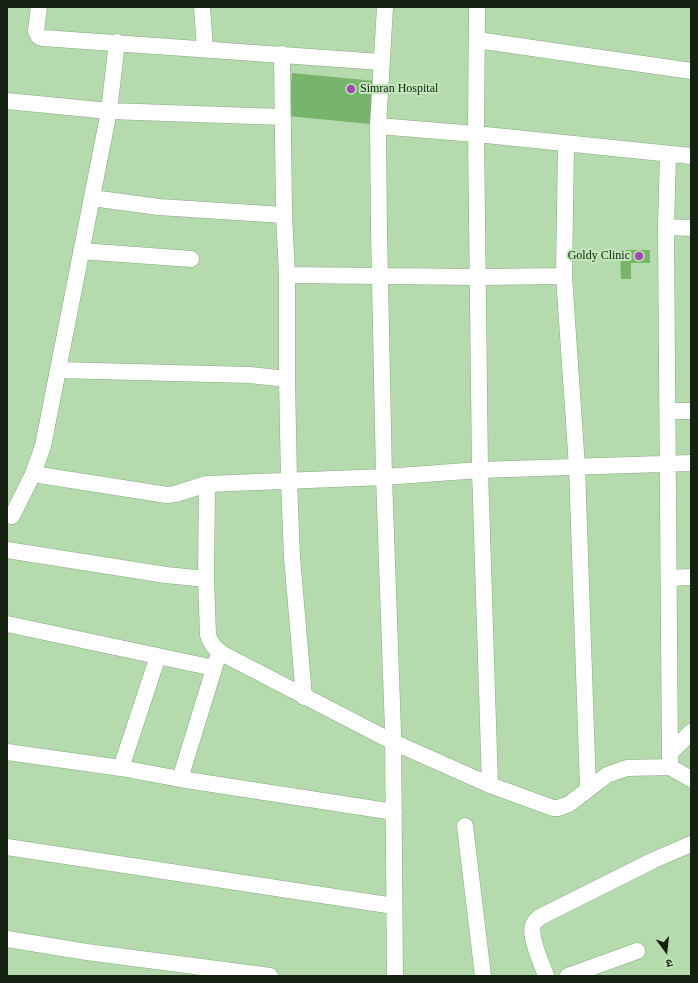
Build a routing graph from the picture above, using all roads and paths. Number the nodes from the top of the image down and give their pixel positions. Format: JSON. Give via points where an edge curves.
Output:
{"nodes":[{"id":1,"x":39,"y":7,"type":"edge"},
{"id":2,"x":202,"y":7,"type":"edge"},
{"id":3,"x":385,"y":7,"type":"edge"},
{"id":4,"x":477,"y":7,"type":"edge"},
{"id":5,"x":477,"y":40,"type":"junction"},
{"id":6,"x":117,"y":42,"type":"junction"},
{"id":7,"x":205,"y":49,"type":"junction"},
{"id":8,"x":282,"y":54,"type":"junction"},
{"id":9,"x":381,"y":62,"type":"junction"},
{"id":10,"x":691,"y":71,"type":"edge"},
{"id":11,"x":7,"y":101,"type":"edge"},
{"id":12,"x":109,"y":111,"type":"junction"},
{"id":13,"x":282,"y":117,"type":"junction"},
{"id":14,"x":378,"y":126,"type":"junction"},
{"id":15,"x":476,"y":134,"type":"junction"},
{"id":16,"x":566,"y":143,"type":"junction"},
{"id":17,"x":668,"y":155,"type":"junction"},
{"id":18,"x":691,"y":156,"type":"edge"},
{"id":19,"x":92,"y":198,"type":"junction"},
{"id":20,"x":284,"y":215,"type":"junction"},
{"id":21,"x":666,"y":227,"type":"junction"},
{"id":22,"x":691,"y":228,"type":"edge"},
{"id":23,"x":81,"y":251,"type":"junction"},
{"id":24,"x":191,"y":259,"type":"dead end"},
{"id":25,"x":287,"y":275,"type":"junction"},
{"id":26,"x":380,"y":276,"type":"junction"},
{"id":27,"x":564,"y":276,"type":"junction"},
{"id":28,"x":478,"y":277,"type":"junction"},
{"id":29,"x":58,"y":370,"type":"junction"},
{"id":30,"x":287,"y":379,"type":"junction"},
{"id":31,"x":668,"y":411,"type":"junction"},
{"id":32,"x":691,"y":411,"type":"edge"},
{"id":33,"x":691,"y":463,"type":"edge"},
{"id":34,"x":669,"y":464,"type":"junction"},
{"id":35,"x":576,"y":467,"type":"junction"},
{"id":36,"x":480,"y":470,"type":"junction"},
{"id":37,"x":33,"y":474,"type":"junction"},
{"id":38,"x":384,"y":477,"type":"junction"},
{"id":39,"x":289,"y":480,"type":"junction"},
{"id":40,"x":207,"y":484,"type":"junction"},
{"id":41,"x":9,"y":519,"type":"edge"},
{"id":42,"x":7,"y":550,"type":"edge"},
{"id":43,"x":669,"y":578,"type":"junction"},
{"id":44,"x":691,"y":578,"type":"edge"},
{"id":45,"x":206,"y":579,"type":"junction"},
{"id":46,"x":7,"y":624,"type":"edge"},
{"id":47,"x":219,"y":652,"type":"junction"},
{"id":48,"x":158,"y":656,"type":"junction"},
{"id":49,"x":214,"y":668,"type":"junction"},
{"id":50,"x":304,"y":697,"type":"junction"},
{"id":51,"x":691,"y":732,"type":"edge"},
{"id":52,"x":393,"y":742,"type":"junction"},
{"id":53,"x":7,"y":752,"type":"edge"},
{"id":54,"x":670,"y":760,"type":"junction"},
{"id":55,"x":121,"y":768,"type":"junction"},
{"id":56,"x":180,"y":779,"type":"junction"},
{"id":57,"x":691,"y":780,"type":"edge"},
{"id":58,"x":490,"y":785,"type":"junction"},
{"id":59,"x":588,"y":789,"type":"junction"},
{"id":60,"x":394,"y":812,"type":"junction"},
{"id":61,"x":465,"y":826,"type":"dead end"},
{"id":62,"x":691,"y":844,"type":"edge"},
{"id":63,"x":7,"y":847,"type":"edge"},
{"id":64,"x":394,"y":906,"type":"junction"},
{"id":65,"x":7,"y":939,"type":"edge"},
{"id":66,"x":637,"y":951,"type":"dead end"},
{"id":67,"x":270,"y":976,"type":"edge"},
{"id":68,"x":395,"y":976,"type":"edge"},
{"id":69,"x":483,"y":976,"type":"edge"},
{"id":70,"x":546,"y":976,"type":"edge"},
{"id":71,"x":568,"y":976,"type":"edge"}],
"edges":[{"from":1,"to":6,"type":"street","via":[[36,31],[39,37]]},
{"from":2,"to":7,"type":"street"},
{"from":3,"to":9,"type":"street"},
{"from":4,"to":5,"type":"street"},
{"from":5,"to":10,"type":"street"},
{"from":5,"to":15,"type":"street"},
{"from":6,"to":7,"type":"street"},
{"from":6,"to":12,"type":"street"},
{"from":7,"to":8,"type":"street"},
{"from":8,"to":9,"type":"street"},
{"from":8,"to":13,"type":"street"},
{"from":9,"to":14,"type":"street"},
{"from":11,"to":12,"type":"street"},
{"from":12,"to":13,"type":"street"},
{"from":12,"to":19,"type":"street"},
{"from":13,"to":20,"type":"street"},
{"from":14,"to":15,"type":"street"},
{"from":14,"to":26,"type":"street"},
{"from":15,"to":16,"type":"street"},
{"from":15,"to":28,"type":"street"},
{"from":16,"to":17,"type":"street"},
{"from":16,"to":27,"type":"street"},
{"from":17,"to":18,"type":"street"},
{"from":17,"to":21,"type":"street"},
{"from":19,"to":20,"type":"street","via":[[159,207]]},
{"from":19,"to":23,"type":"street"},
{"from":20,"to":25,"type":"street"},
{"from":21,"to":22,"type":"street"},
{"from":21,"to":31,"type":"street"},
{"from":23,"to":24,"type":"street"},
{"from":23,"to":29,"type":"street"},
{"from":25,"to":26,"type":"street"},
{"from":25,"to":30,"type":"street"},
{"from":26,"to":28,"type":"street"},
{"from":26,"to":38,"type":"street"},
{"from":27,"to":28,"type":"street"},
{"from":27,"to":35,"type":"street"},
{"from":28,"to":36,"type":"street"},
{"from":29,"to":30,"type":"street","via":[[250,375]]},
{"from":29,"to":37,"type":"street","via":[[43,446]]},
{"from":30,"to":39,"type":"street"},
{"from":31,"to":32,"type":"street"},
{"from":31,"to":34,"type":"street"},
{"from":33,"to":34,"type":"street"},
{"from":34,"to":35,"type":"street"},
{"from":34,"to":43,"type":"street"},
{"from":35,"to":36,"type":"street"},
{"from":35,"to":59,"type":"street"},
{"from":36,"to":38,"type":"street"},
{"from":36,"to":58,"type":"street"},
{"from":37,"to":40,"type":"street","via":[[167,495]]},
{"from":37,"to":41,"type":"street"},
{"from":38,"to":39,"type":"street"},
{"from":38,"to":52,"type":"street"},
{"from":39,"to":40,"type":"street"},
{"from":39,"to":50,"type":"street","via":[[292,557]]},
{"from":40,"to":45,"type":"street"},
{"from":42,"to":45,"type":"street"},
{"from":43,"to":44,"type":"street"},
{"from":43,"to":54,"type":"street"},
{"from":45,"to":47,"type":"street","via":[[208,635],[210,642]]},
{"from":46,"to":48,"type":"street"},
{"from":47,"to":49,"type":"street"},
{"from":47,"to":50,"type":"street"},
{"from":48,"to":49,"type":"street"},
{"from":48,"to":55,"type":"street"},
{"from":49,"to":56,"type":"street"},
{"from":50,"to":52,"type":"street"},
{"from":51,"to":54,"type":"street"},
{"from":52,"to":58,"type":"street"},
{"from":52,"to":60,"type":"street"},
{"from":53,"to":55,"type":"street"},
{"from":54,"to":57,"type":"street"},
{"from":54,"to":59,"type":"street","via":[[618,770],[607,774]]},
{"from":55,"to":56,"type":"street"},
{"from":56,"to":60,"type":"street"},
{"from":58,"to":59,"type":"street","via":[[553,808],[569,804]]},
{"from":60,"to":64,"type":"street"},
{"from":61,"to":69,"type":"street"},
{"from":62,"to":70,"type":"street","via":[[536,920],[532,929],[533,936]]},
{"from":63,"to":64,"type":"street"},
{"from":64,"to":68,"type":"street"},
{"from":65,"to":67,"type":"street"},
{"from":66,"to":71,"type":"street"}]}
